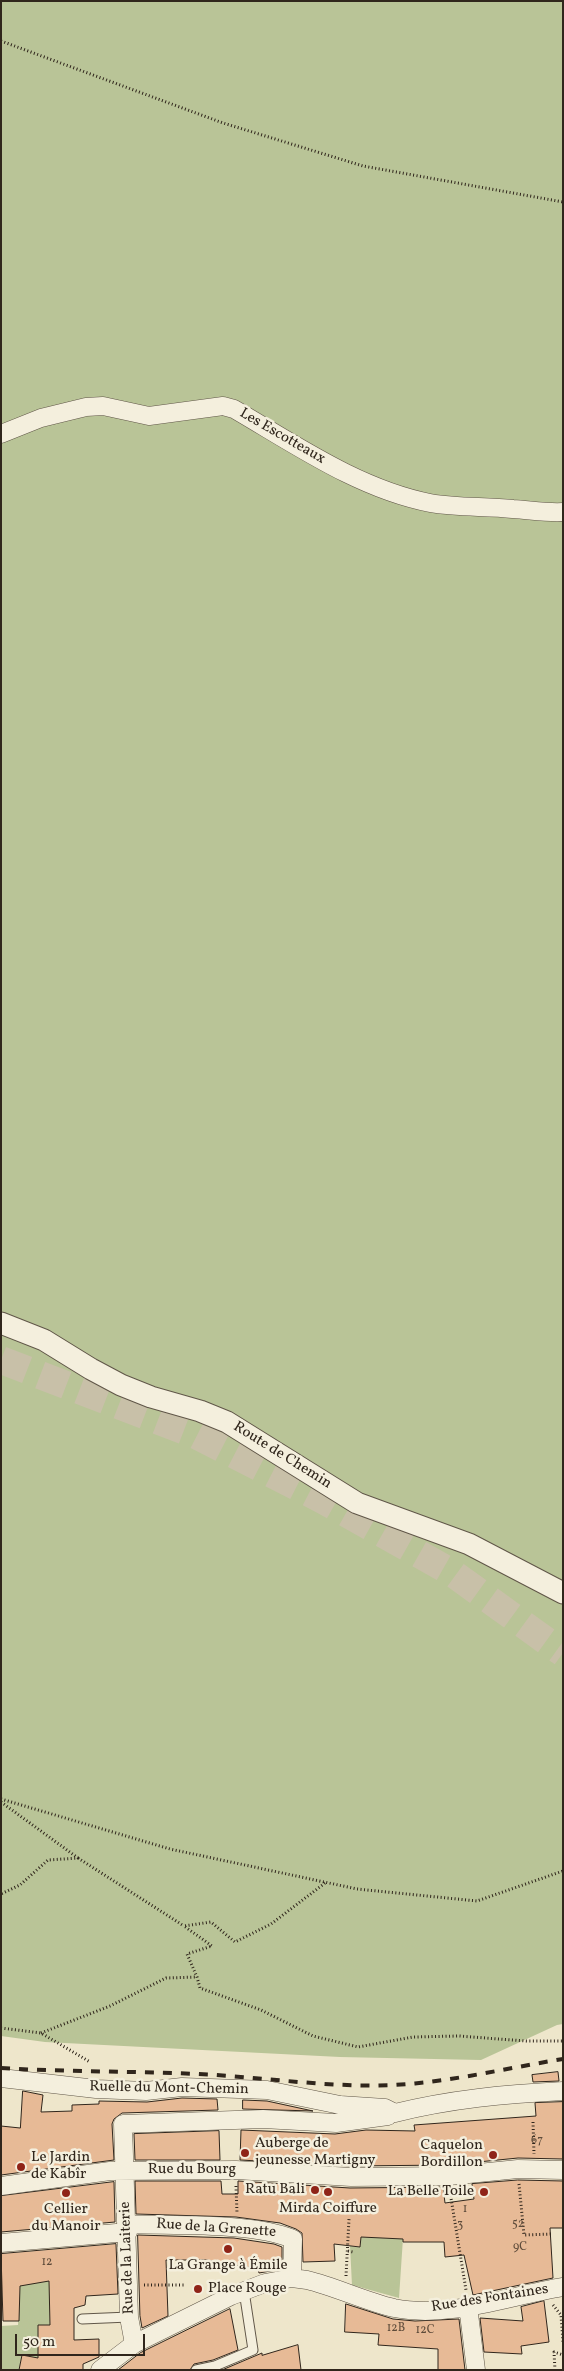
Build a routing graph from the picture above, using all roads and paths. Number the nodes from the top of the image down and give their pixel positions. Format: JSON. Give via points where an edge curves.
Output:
{"nodes":[{"id":1,"x":1,"y":41,"type":"edge"},
{"id":2,"x":563,"y":202,"type":"edge"},
{"id":3,"x":1,"y":434,"type":"edge"},
{"id":4,"x":563,"y":512,"type":"edge"},
{"id":5,"x":1,"y":1322,"type":"edge"},
{"id":6,"x":563,"y":1593,"type":"edge"},
{"id":7,"x":1,"y":1801,"type":"edge"},
{"id":8,"x":78,"y":1858,"type":"junction"},
{"id":9,"x":563,"y":1871,"type":"edge"},
{"id":10,"x":324,"y":1883,"type":"junction"},
{"id":11,"x":1,"y":1894,"type":"edge"},
{"id":12,"x":184,"y":1926,"type":"junction"},
{"id":13,"x":197,"y":1977,"type":"junction"},
{"id":14,"x":1,"y":2028,"type":"edge"},
{"id":15,"x":41,"y":2033,"type":"junction"},
{"id":16,"x":563,"y":2041,"type":"edge"},
{"id":17,"x":90,"y":2062,"type":"dead end"},
{"id":18,"x":1,"y":2078,"type":"edge"},
{"id":19,"x":563,"y":2091,"type":"edge"},
{"id":20,"x":396,"y":2113,"type":"junction"},
{"id":21,"x":533,"y":2122,"type":"dead end"},
{"id":22,"x":526,"y":2169,"type":"junction"},
{"id":23,"x":236,"y":2170,"type":"junction"},
{"id":24,"x":563,"y":2170,"type":"edge"},
{"id":25,"x":125,"y":2171,"type":"junction"},
{"id":26,"x":449,"y":2176,"type":"junction"},
{"id":27,"x":1,"y":2186,"type":"edge"},
{"id":28,"x":349,"y":2219,"type":"dead end"},
{"id":29,"x":128,"y":2228,"type":"junction"},
{"id":30,"x":237,"y":2228,"type":"junction"},
{"id":31,"x":553,"y":2234,"type":"dead end"},
{"id":32,"x":1,"y":2242,"type":"edge"},
{"id":33,"x":348,"y":2251,"type":"junction"},
{"id":34,"x":353,"y":2252,"type":"dead end"},
{"id":35,"x":292,"y":2278,"type":"junction"},
{"id":36,"x":184,"y":2285,"type":"dead end"},
{"id":37,"x":128,"y":2286,"type":"junction"},
{"id":38,"x":556,"y":2289,"type":"edge"},
{"id":39,"x":244,"y":2291,"type":"junction"},
{"id":40,"x":345,"y":2291,"type":"junction"},
{"id":41,"x":468,"y":2306,"type":"junction"},
{"id":42,"x":562,"y":2314,"type":"edge"},
{"id":43,"x":130,"y":2317,"type":"junction"},
{"id":44,"x":82,"y":2319,"type":"dead end"},
{"id":45,"x":563,"y":2342,"type":"edge"},
{"id":46,"x":134,"y":2344,"type":"junction"},
{"id":47,"x":563,"y":2355,"type":"edge"},
{"id":48,"x":100,"y":2370,"type":"edge"},
{"id":49,"x":196,"y":2370,"type":"edge"},
{"id":50,"x":476,"y":2370,"type":"edge"},
{"id":51,"x":555,"y":2370,"type":"edge"}],
"edges":[{"from":1,"to":2,"type":"path","via":[[223,124],[363,166]]},
{"from":3,"to":4,"type":"street","name":"Les Escotteaux","via":[[41,418],[86,406],[103,406],[148,416],[223,406],[234,409],[332,466],[394,493],[456,506]]},
{"from":5,"to":6,"type":"street","name":"Route de Chemin","via":[[44,1340],[120,1385],[227,1422],[357,1503],[469,1544]]},
{"from":7,"to":8,"type":"path"},
{"from":7,"to":10,"type":"path","via":[[170,1849]]},
{"from":8,"to":11,"type":"path","via":[[48,1860],[20,1885]]},
{"from":8,"to":12,"type":"path"},
{"from":9,"to":10,"type":"path","via":[[477,1901]]},
{"from":10,"to":12,"type":"path","via":[[271,1924],[235,1942],[211,1922]]},
{"from":12,"to":13,"type":"path","via":[[212,1946],[187,1954]]},
{"from":13,"to":15,"type":"path","via":[[166,1978],[110,2006]]},
{"from":13,"to":16,"type":"path","via":[[200,1988],[261,2010],[313,2036],[358,2047],[413,2037]]},
{"from":14,"to":15,"type":"path"},
{"from":15,"to":17,"type":"path"},
{"from":18,"to":20,"type":"street","name":"Ruelle du Mont-Chemin","via":[[96,2089],[146,2091],[182,2087],[267,2090],[340,2105],[385,2108]]},
{"from":19,"to":20,"type":"street","name":"Ruelle du Mont-Chemin","via":[[470,2097]]},
{"from":20,"to":25,"type":"street","name":"Ruelle du Mont-Chemin","via":[[336,2123],[263,2119],[123,2124]]},
{"from":21,"to":22,"type":"path"},
{"from":22,"to":24,"type":"street","name":"Rue du Bourg"},
{"from":22,"to":26,"type":"street","name":"Rue du Bourg"},
{"from":22,"to":31,"type":"path","via":[[524,2235]]},
{"from":23,"to":25,"type":"street","name":"Rue du Bourg"},
{"from":23,"to":26,"type":"street","name":"Rue du Bourg","via":[[351,2177]]},
{"from":23,"to":30,"type":"path"},
{"from":25,"to":27,"type":"street","name":"Rue du Bourg"},
{"from":25,"to":29,"type":"street","name":"Rue de la Laiterie"},
{"from":26,"to":41,"type":"path"},
{"from":28,"to":33,"type":"path"},
{"from":29,"to":30,"type":"street","name":"Rue de la Grenette"},
{"from":29,"to":32,"type":"street","name":"Rue de la Grenette"},
{"from":29,"to":37,"type":"street","name":"Rue de la Laiterie"},
{"from":30,"to":35,"type":"street","name":"Rue de la Grenette","via":[[293,2238]]},
{"from":33,"to":34,"type":"path"},
{"from":33,"to":40,"type":"path"},
{"from":35,"to":39,"type":"street","name":"Rue des Fontaines"},
{"from":35,"to":40,"type":"street","name":"Rue des Fontaines"},
{"from":36,"to":37,"type":"path"},
{"from":37,"to":43,"type":"street","name":"Rue de la Laiterie"},
{"from":38,"to":41,"type":"street","name":"Rue des Fontaines"},
{"from":38,"to":42,"type":"path","via":[[554,2309]]},
{"from":39,"to":46,"type":"street","name":"Rue des Fontaines"},
{"from":39,"to":49,"type":"lane","via":[[253,2350],[215,2366]]},
{"from":40,"to":41,"type":"street","name":"Rue des Fontaines","via":[[394,2308],[432,2311]]},
{"from":41,"to":50,"type":"street"},
{"from":42,"to":45,"type":"path"},
{"from":43,"to":44,"type":"lane"},
{"from":43,"to":46,"type":"street","name":"Rue de la Laiterie"},
{"from":46,"to":48,"type":"street","name":"Rue des Fontaines"},
{"from":47,"to":51,"type":"path","via":[[554,2352]]}]}
